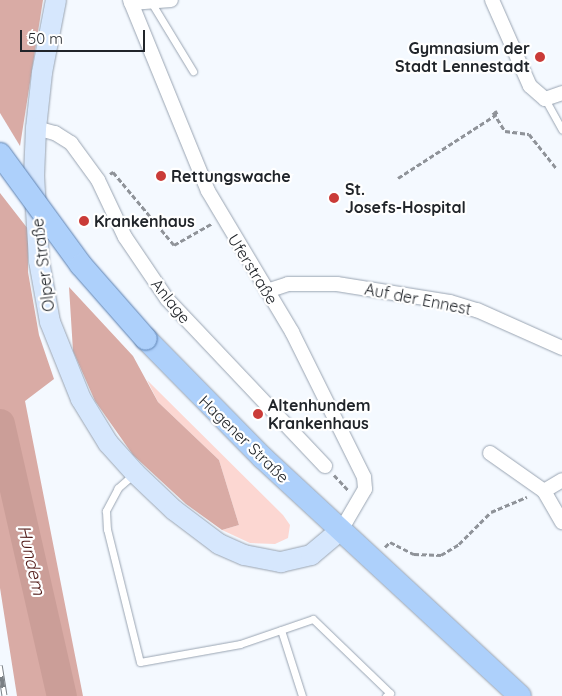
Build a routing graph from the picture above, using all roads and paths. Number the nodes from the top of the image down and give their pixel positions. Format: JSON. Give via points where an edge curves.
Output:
{"nodes":[{"id":1,"x":56,"y":0,"type":"edge"},
{"id":2,"x":171,"y":0,"type":"edge"},
{"id":3,"x":492,"y":0,"type":"edge"},
{"id":4,"x":131,"y":1,"type":"edge"},
{"id":5,"x":151,"y":2,"type":"junction"},
{"id":6,"x":193,"y":71,"type":"dead end"},
{"id":7,"x":562,"y":93,"type":"edge"},
{"id":8,"x":545,"y":99,"type":"junction"},
{"id":9,"x":36,"y":128,"type":"junction"},
{"id":10,"x":562,"y":130,"type":"edge"},
{"id":11,"x":0,"y":154,"type":"edge"},
{"id":12,"x":556,"y":168,"type":"dead end"},
{"id":13,"x":113,"y":172,"type":"dead end"},
{"id":14,"x":398,"y":178,"type":"dead end"},
{"id":15,"x":222,"y":218,"type":"junction"},
{"id":16,"x":267,"y":291,"type":"junction"},
{"id":17,"x":562,"y":348,"type":"edge"},
{"id":18,"x":490,"y":453,"type":"dead end"},
{"id":19,"x":325,"y":466,"type":"joint"},
{"id":20,"x":135,"y":473,"type":"junction"},
{"id":21,"x":562,"y":480,"type":"edge"},
{"id":22,"x":544,"y":491,"type":"junction"},
{"id":23,"x":360,"y":502,"type":"junction"},
{"id":24,"x":562,"y":522,"type":"edge"},
{"id":25,"x":342,"y":530,"type":"junction"},
{"id":26,"x":372,"y":558,"type":"junction"},
{"id":27,"x":280,"y":630,"type":"junction"},
{"id":28,"x":302,"y":696,"type":"edge"},
{"id":29,"x":386,"y":696,"type":"edge"},
{"id":30,"x":520,"y":696,"type":"edge"}],
"edges":[{"from":1,"to":9,"type":"main road","name":"Olper Straße","via":[[42,72]]},
{"from":2,"to":5,"type":"street"},
{"from":3,"to":8,"type":"street","via":[[530,86]]},
{"from":4,"to":5,"type":"street"},
{"from":4,"to":15,"type":"street","name":"Uferstraße"},
{"from":5,"to":6,"type":"lane"},
{"from":7,"to":8,"type":"street"},
{"from":8,"to":10,"type":"lane"},
{"from":9,"to":19,"type":"street","name":"Anlage","via":[[71,143],[98,180],[125,237],[166,299]]},
{"from":9,"to":20,"type":"main road","name":"Olper Straße","via":[[34,176],[39,260],[50,322],[68,372],[93,422]]},
{"from":11,"to":25,"type":"main road","name":"Hagener Straße","bridge":true,"via":[[81,264],[146,339],[208,405]]},
{"from":12,"to":14,"type":"path","bridge":true,"via":[[529,134],[505,130],[494,111],[497,114]]},
{"from":13,"to":15,"type":"path","via":[[174,245]]},
{"from":15,"to":16,"type":"street","name":"Uferstraße"},
{"from":16,"to":17,"type":"street","name":"Auf der Ennest","via":[[288,284],[337,284],[450,302]]},
{"from":16,"to":23,"type":"street","name":"Uferstraße","via":[[292,332],[364,477],[365,489]]},
{"from":18,"to":22,"type":"street"},
{"from":19,"to":23,"type":"path"},
{"from":20,"to":25,"type":"main road","name":"Olper Straße","via":[[196,528],[219,544],[258,559],[281,562],[311,555]]},
{"from":20,"to":27,"type":"lane","via":[[118,488],[106,511],[107,529],[140,662],[240,644]]},
{"from":21,"to":22,"type":"street"},
{"from":22,"to":24,"type":"street"},
{"from":22,"to":26,"type":"path","via":[[491,512],[460,544],[441,555],[414,554],[390,542]]},
{"from":23,"to":25,"type":"street","name":"Uferstraße"},
{"from":25,"to":26,"type":"main road","name":"Hagener Straße"},
{"from":26,"to":30,"type":"main road","name":"Hagener Straße"},
{"from":27,"to":28,"type":"lane"},
{"from":27,"to":29,"type":"lane","via":[[313,619],[390,693]]}]}
